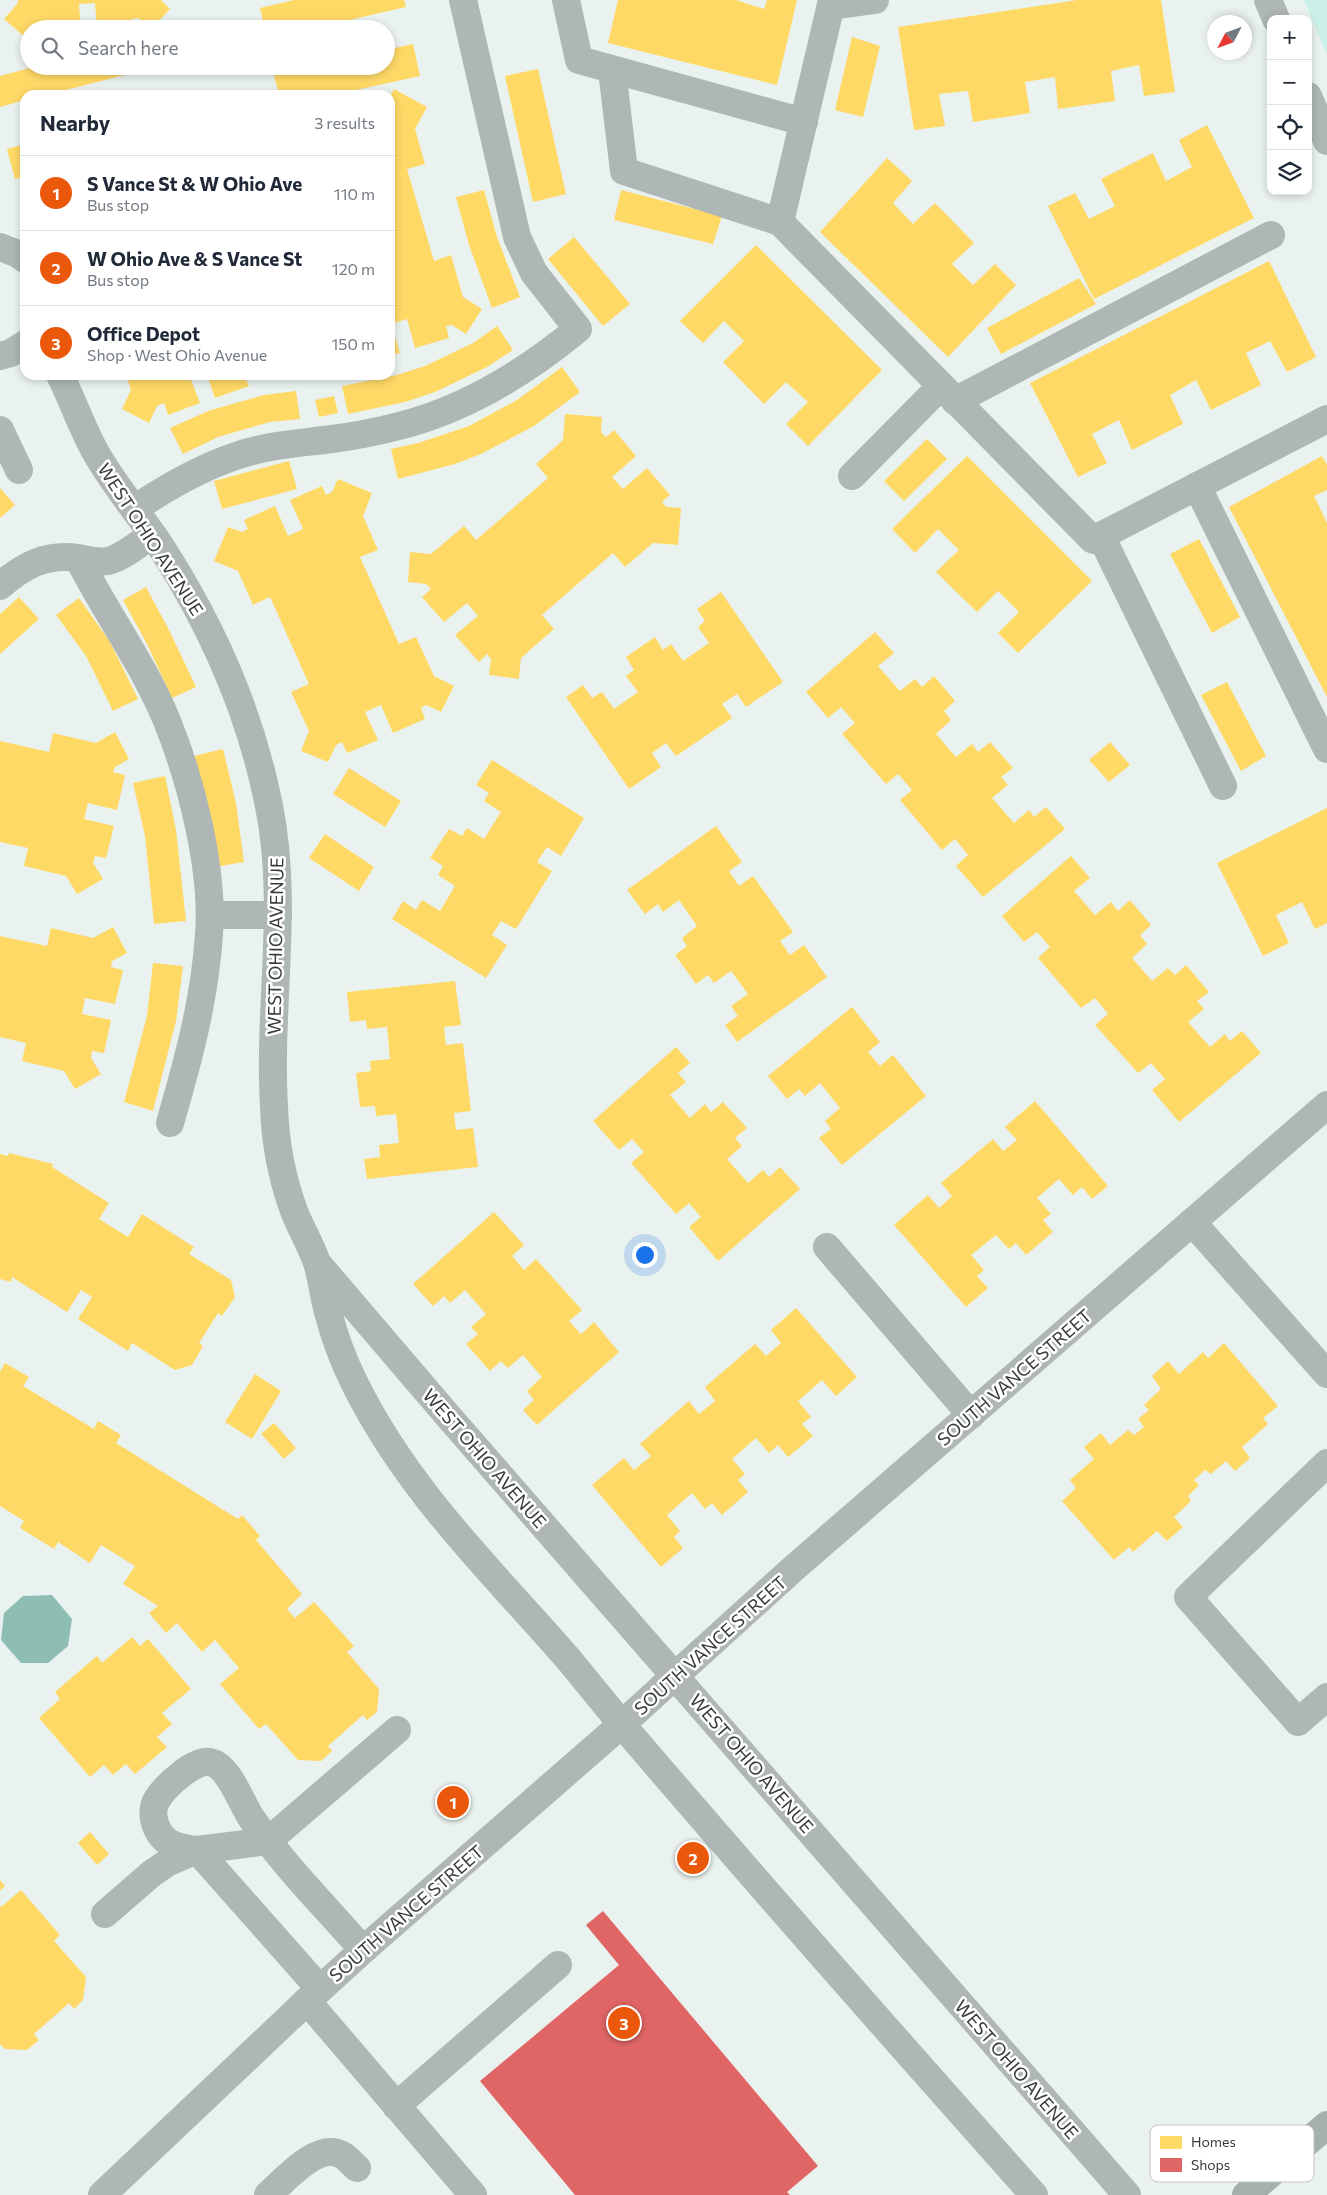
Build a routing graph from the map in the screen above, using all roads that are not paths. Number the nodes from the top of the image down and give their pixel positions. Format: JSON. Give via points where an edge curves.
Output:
{"nodes":[{"id":1,"x":463,"y":0,"type":"edge"},
{"id":2,"x":566,"y":0,"type":"edge"},
{"id":3,"x":875,"y":0,"type":"edge"},
{"id":4,"x":1268,"y":0,"type":"edge"},
{"id":5,"x":831,"y":3,"type":"edge"},
{"id":6,"x":1274,"y":15,"type":"edge"},
{"id":7,"x":612,"y":70,"type":"junction"},
{"id":8,"x":1312,"y":105,"type":"edge"},
{"id":9,"x":804,"y":122,"type":"junction"},
{"id":10,"x":1327,"y":141,"type":"edge"},
{"id":11,"x":780,"y":222,"type":"junction"},
{"id":12,"x":1271,"y":235,"type":"dead end"},
{"id":13,"x":0,"y":247,"type":"edge"},
{"id":14,"x":20,"y":255,"type":"edge"},
{"id":15,"x":20,"y":347,"type":"edge"},
{"id":16,"x":0,"y":356,"type":"edge"},
{"id":17,"x":62,"y":380,"type":"edge"},
{"id":18,"x":948,"y":393,"type":"junction"},
{"id":19,"x":1327,"y":419,"type":"edge"},
{"id":20,"x":0,"y":430,"type":"edge"},
{"id":21,"x":19,"y":470,"type":"dead end"},
{"id":22,"x":852,"y":476,"type":"dead end"},
{"id":23,"x":1197,"y":486,"type":"junction"},
{"id":24,"x":134,"y":509,"type":"junction"},
{"id":25,"x":152,"y":535,"type":"junction"},
{"id":26,"x":1101,"y":536,"type":"junction"},
{"id":27,"x":78,"y":558,"type":"junction"},
{"id":28,"x":0,"y":586,"type":"edge"},
{"id":29,"x":1327,"y":749,"type":"edge"},
{"id":30,"x":1223,"y":786,"type":"dead end"},
{"id":31,"x":210,"y":915,"type":"junction"},
{"id":32,"x":278,"y":915,"type":"junction"},
{"id":33,"x":1327,"y":1105,"type":"edge"},
{"id":34,"x":170,"y":1123,"type":"dead end"},
{"id":35,"x":1192,"y":1222,"type":"junction"},
{"id":36,"x":827,"y":1247,"type":"dead end"},
{"id":37,"x":317,"y":1262,"type":"junction"},
{"id":38,"x":1327,"y":1374,"type":"edge"},
{"id":39,"x":971,"y":1414,"type":"junction"},
{"id":40,"x":1327,"y":1463,"type":"edge"},
{"id":41,"x":676,"y":1676,"type":"junction"},
{"id":42,"x":1327,"y":1697,"type":"edge"},
{"id":43,"x":622,"y":1724,"type":"junction"},
{"id":44,"x":397,"y":1730,"type":"dead end"},
{"id":45,"x":268,"y":1841,"type":"junction"},
{"id":46,"x":197,"y":1850,"type":"junction"},
{"id":47,"x":105,"y":1914,"type":"dead end"},
{"id":48,"x":363,"y":1950,"type":"junction"},
{"id":49,"x":558,"y":1965,"type":"dead end"},
{"id":50,"x":313,"y":1995,"type":"junction"},
{"id":51,"x":396,"y":2106,"type":"junction"},
{"id":52,"x":1327,"y":2125,"type":"edge"},
{"id":53,"x":1314,"y":2136,"type":"edge"},
{"id":54,"x":357,"y":2168,"type":"dead end"},
{"id":55,"x":1261,"y":2182,"type":"edge"},
{"id":56,"x":102,"y":2195,"type":"edge"},
{"id":57,"x":268,"y":2195,"type":"edge"},
{"id":58,"x":473,"y":2195,"type":"edge"},
{"id":59,"x":1034,"y":2195,"type":"edge"},
{"id":60,"x":1127,"y":2195,"type":"edge"},
{"id":61,"x":1246,"y":2195,"type":"edge"}],
"edges":[{"from":1,"to":24,"type":"street","via":[[517,237],[534,273],[578,329],[506,380],[452,408],[372,432],[239,455],[183,479]]},
{"from":2,"to":7,"type":"street","via":[[579,60]]},
{"from":3,"to":5,"type":"street"},
{"from":4,"to":6,"type":"street"},
{"from":5,"to":9,"type":"street"},
{"from":7,"to":9,"type":"street"},
{"from":7,"to":11,"type":"street","via":[[624,171]]},
{"from":8,"to":10,"type":"street"},
{"from":9,"to":11,"type":"street"},
{"from":11,"to":18,"type":"street"},
{"from":12,"to":18,"type":"street"},
{"from":13,"to":14,"type":"street"},
{"from":15,"to":16,"type":"street"},
{"from":17,"to":24,"type":"street","name":"WEST OHIO AVENUE","via":[[96,454]]},
{"from":18,"to":22,"type":"street"},
{"from":18,"to":26,"type":"street","via":[[1092,540]]},
{"from":19,"to":23,"type":"street"},
{"from":20,"to":21,"type":"street"},
{"from":23,"to":26,"type":"street"},
{"from":23,"to":29,"type":"street"},
{"from":24,"to":25,"type":"street","name":"WEST OHIO AVENUE"},
{"from":25,"to":27,"type":"street","via":[[107,561]]},
{"from":25,"to":32,"type":"street","name":"WEST OHIO AVENUE","via":[[208,630],[247,724],[273,825]]},
{"from":26,"to":30,"type":"street"},
{"from":27,"to":28,"type":"street","via":[[56,557],[30,563]]},
{"from":27,"to":31,"type":"street","via":[[167,720],[193,803]]},
{"from":31,"to":32,"type":"street"},
{"from":31,"to":34,"type":"street","via":[[206,964],[192,1046]]},
{"from":32,"to":37,"type":"street","name":"WEST OHIO AVENUE","via":[[273,1079],[275,1127],[288,1193]]},
{"from":33,"to":35,"type":"street","name":"SOUTH VANCE STREET"},
{"from":35,"to":38,"type":"street"},
{"from":35,"to":39,"type":"street","name":"SOUTH VANCE STREET"},
{"from":36,"to":39,"type":"street"},
{"from":37,"to":41,"type":"street","name":"WEST OHIO AVENUE"},
{"from":37,"to":43,"type":"street","name":"WEST OHIO AVENUE","via":[[328,1313],[354,1382],[398,1459],[429,1502]]},
{"from":39,"to":41,"type":"street","name":"SOUTH VANCE STREET"},
{"from":40,"to":42,"type":"street","via":[[1188,1597],[1298,1722]]},
{"from":41,"to":43,"type":"street","name":"SOUTH VANCE STREET"},
{"from":41,"to":60,"type":"street","name":"WEST OHIO AVENUE"},
{"from":43,"to":48,"type":"street","name":"SOUTH VANCE STREET"},
{"from":43,"to":59,"type":"street","name":"WEST OHIO AVENUE"},
{"from":44,"to":45,"type":"street"},
{"from":45,"to":46,"type":"street"},
{"from":45,"to":46,"type":"street","via":[[225,1773],[217,1765],[200,1763],[164,1791],[153,1808],[157,1830],[165,1840],[180,1848]]},
{"from":45,"to":48,"type":"street"},
{"from":46,"to":47,"type":"street","via":[[151,1874]]},
{"from":46,"to":50,"type":"street"},
{"from":48,"to":50,"type":"street","name":"SOUTH VANCE STREET"},
{"from":49,"to":51,"type":"street"},
{"from":50,"to":51,"type":"street"},
{"from":50,"to":56,"type":"street","name":"SOUTH VANCE STREET"},
{"from":51,"to":58,"type":"street"},
{"from":52,"to":53,"type":"main road"},
{"from":54,"to":57,"type":"street","via":[[341,2154],[325,2151],[309,2160]]},
{"from":55,"to":61,"type":"main road"}]}
